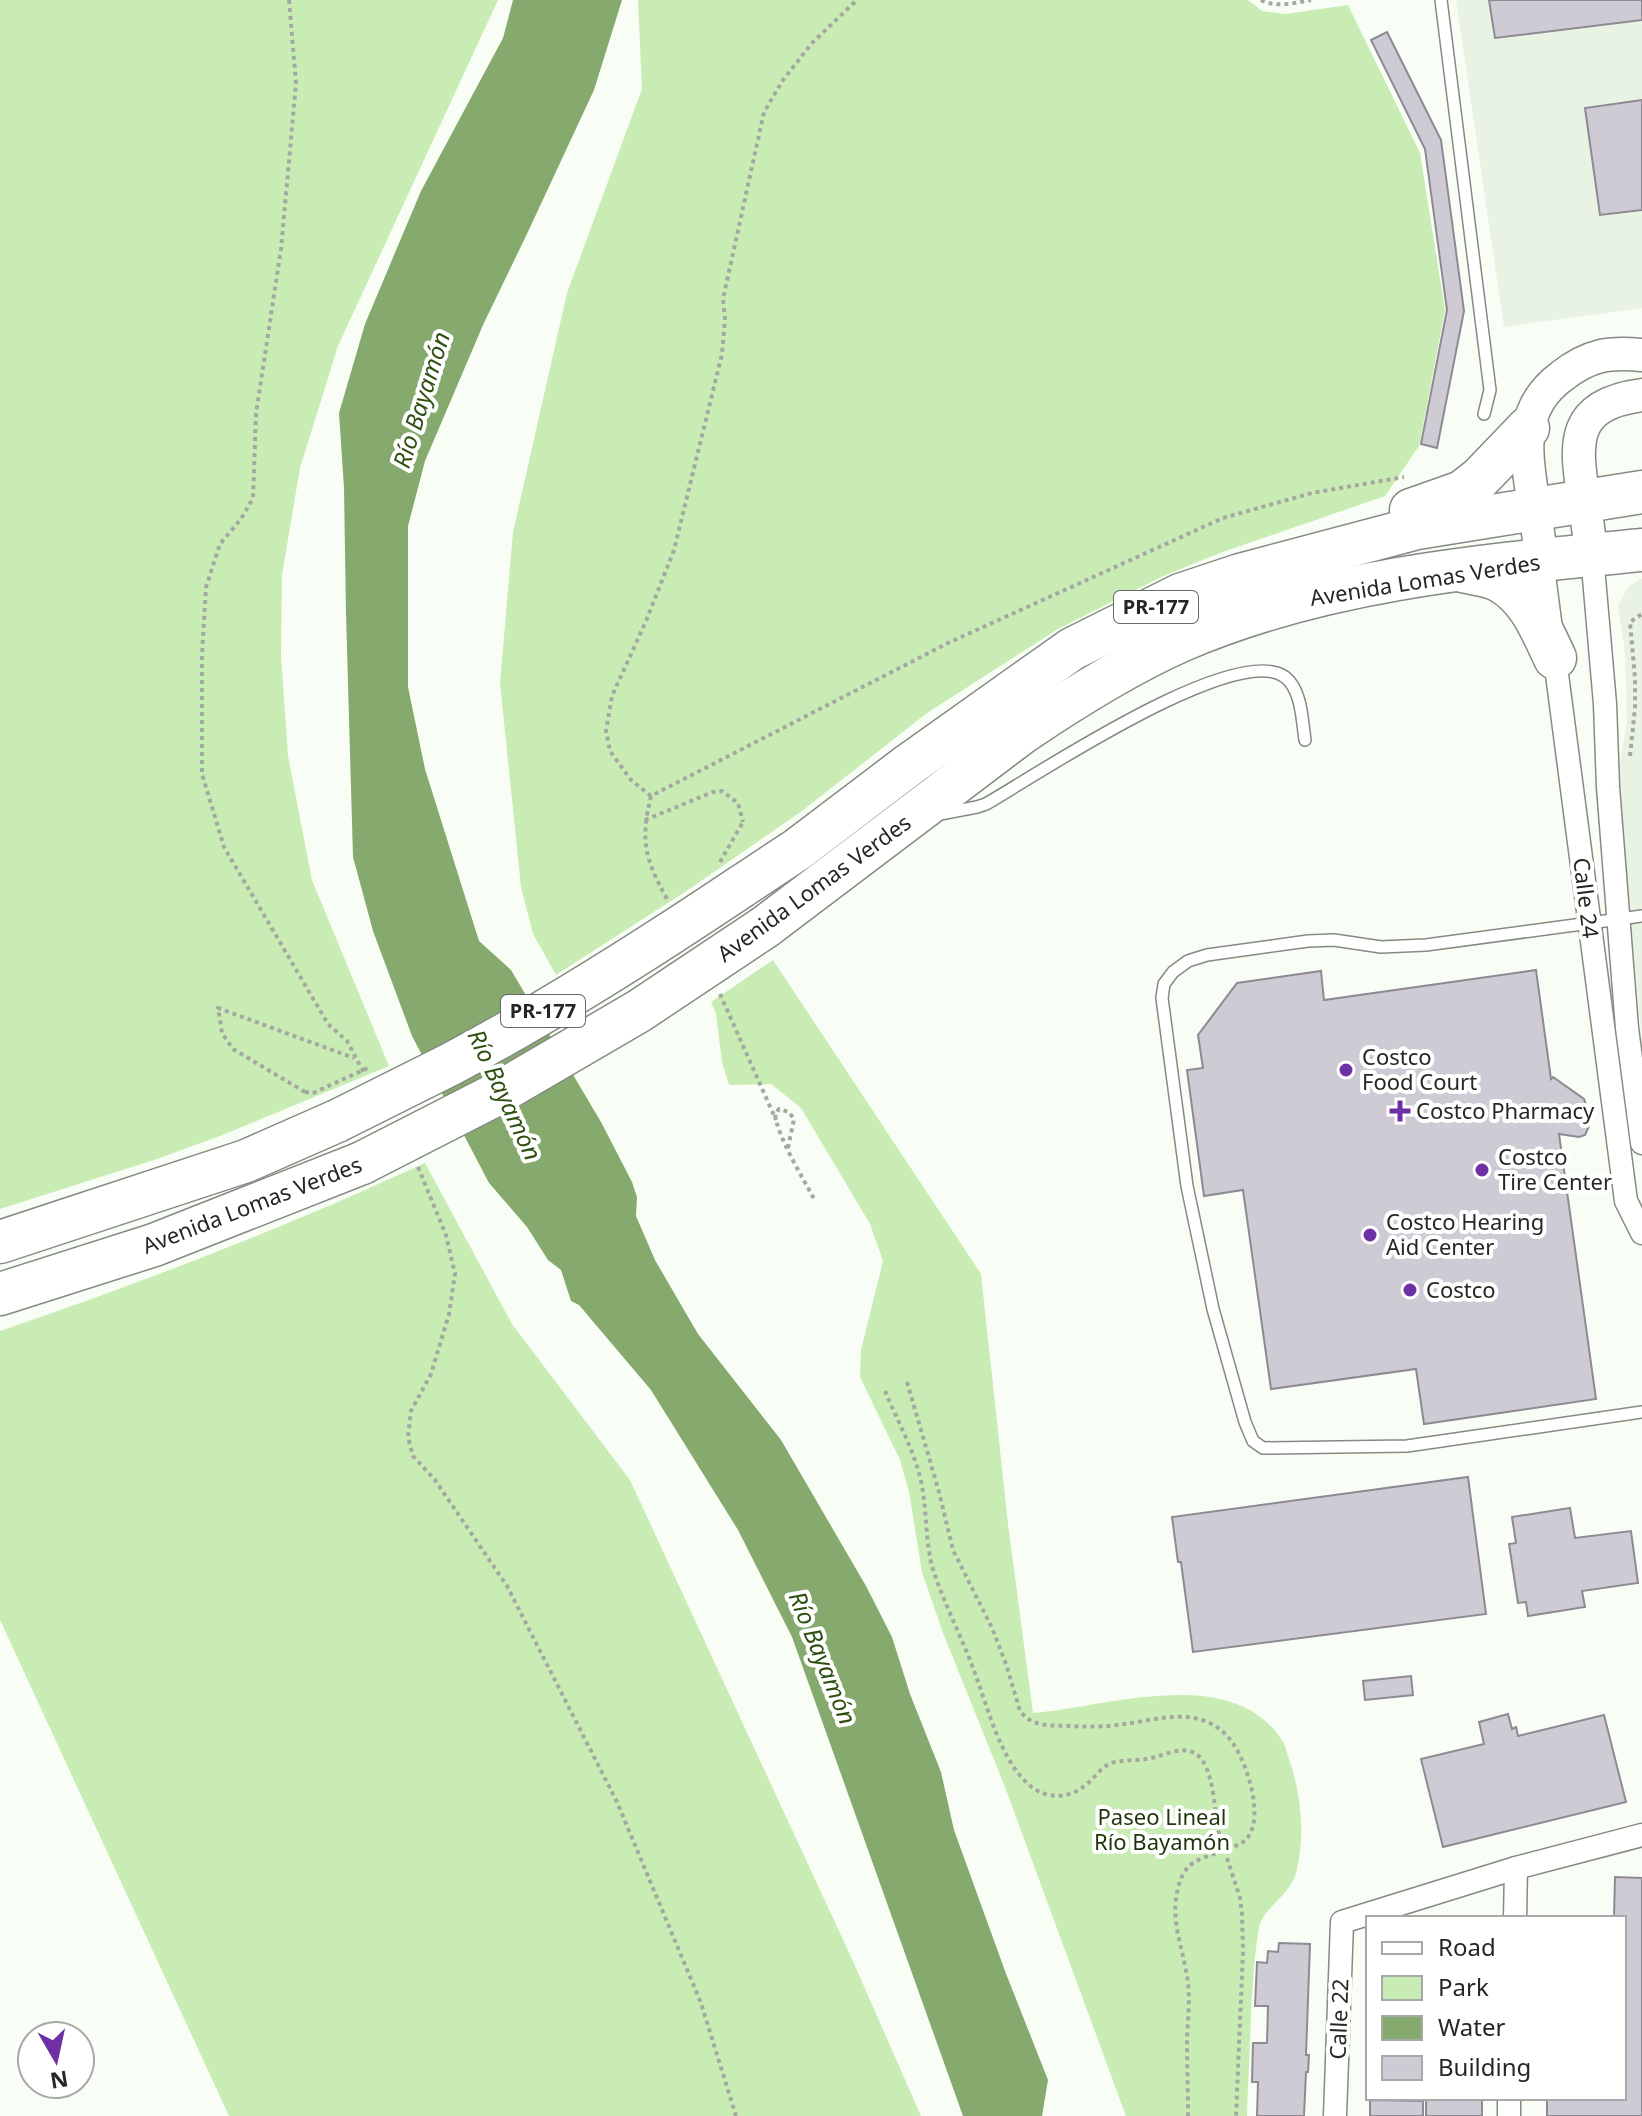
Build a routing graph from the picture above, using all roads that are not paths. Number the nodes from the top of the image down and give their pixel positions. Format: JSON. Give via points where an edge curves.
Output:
{"nodes":[{"id":1,"x":1441,"y":0,"type":"edge"},
{"id":2,"x":1642,"y":355,"type":"edge"},
{"id":3,"x":1642,"y":395,"type":"edge"},
{"id":4,"x":1484,"y":414,"type":"dead end"},
{"id":5,"x":1528,"y":428,"type":"junction"},
{"id":6,"x":1642,"y":492,"type":"edge"},
{"id":7,"x":1584,"y":501,"type":"junction"},
{"id":8,"x":1534,"y":508,"type":"junction"},
{"id":9,"x":1334,"y":549,"type":"junction"},
{"id":10,"x":1642,"y":550,"type":"edge"},
{"id":11,"x":1592,"y":555,"type":"junction"},
{"id":12,"x":1542,"y":560,"type":"junction"},
{"id":13,"x":1458,"y":570,"type":"junction"},
{"id":14,"x":1555,"y":658,"type":"junction"},
{"id":15,"x":1305,"y":740,"type":"dead end"},
{"id":16,"x":904,"y":821,"type":"junction"},
{"id":17,"x":1642,"y":916,"type":"edge"},
{"id":18,"x":1619,"y":920,"type":"junction"},
{"id":19,"x":1590,"y":924,"type":"junction"},
{"id":20,"x":1642,"y":1143,"type":"edge"},
{"id":21,"x":1636,"y":1208,"type":"edge"},
{"id":22,"x":1642,"y":1233,"type":"edge"},
{"id":23,"x":0,"y":1242,"type":"edge"},
{"id":24,"x":0,"y":1294,"type":"edge"},
{"id":25,"x":1642,"y":1412,"type":"edge"},
{"id":26,"x":1642,"y":1835,"type":"edge"},
{"id":27,"x":1516,"y":1868,"type":"junction"},
{"id":28,"x":1515,"y":1916,"type":"edge"},
{"id":29,"x":1335,"y":2116,"type":"edge"}],
"edges":[{"from":1,"to":4,"type":"lane","via":[[1490,390]]},
{"from":2,"to":5,"type":"street","via":[[1614,353],[1575,366],[1539,398]]},
{"from":3,"to":7,"type":"street","via":[[1605,405],[1593,412],[1583,429],[1577,451]]},
{"from":5,"to":8,"type":"street"},
{"from":5,"to":9,"type":"highway","via":[[1462,492],[1375,519],[1353,529]]},
{"from":6,"to":7,"type":"highway","name":"Avenida Lomas Verdes","number":"PR-177"},
{"from":7,"to":8,"type":"highway","name":"Avenida Lomas Verdes","number":"PR-177"},
{"from":7,"to":11,"type":"street"},
{"from":8,"to":9,"type":"highway","name":"Avenida Lomas Verdes","number":"PR-177"},
{"from":8,"to":12,"type":"street"},
{"from":9,"to":23,"type":"highway","name":"Avenida Lomas Verdes","number":"PR-177","bridge":true,"via":[[1180,595],[1072,649],[798,849],[730,876],[663,939],[451,1064],[246,1161]]},
{"from":10,"to":11,"type":"highway","name":"Avenida Lomas Verdes","number":"PR-177"},
{"from":11,"to":12,"type":"highway","name":"Avenida Lomas Verdes","number":"PR-177"},
{"from":11,"to":18,"type":"street","name":"Calle 24"},
{"from":12,"to":13,"type":"highway","name":"Avenida Lomas Verdes","number":"PR-177"},
{"from":12,"to":14,"type":"street","name":"Calle 24"},
{"from":13,"to":14,"type":"highway","via":[[1498,579],[1524,599]]},
{"from":13,"to":16,"type":"highway","name":"Avenida Lomas Verdes","number":"PR-177","via":[[1329,593],[1179,641],[1057,708]]},
{"from":14,"to":19,"type":"street","name":"Calle 24"},
{"from":15,"to":16,"type":"lane","via":[[1297,694],[1288,680],[1267,671],[1241,673],[1115,726],[986,804]]},
{"from":16,"to":24,"type":"highway","name":"Avenida Lomas Verdes","number":"PR-177","bridge":true,"via":[[765,927],[639,1011],[495,1095],[362,1163],[154,1245]]},
{"from":17,"to":18,"type":"lane"},
{"from":18,"to":19,"type":"lane"},
{"from":18,"to":20,"type":"street","name":"Calle 24"},
{"from":19,"to":21,"type":"street","name":"Calle 24","via":[[1626,1201]]},
{"from":19,"to":25,"type":"lane","via":[[1426,945],[1308,941],[1207,955],[1173,972],[1162,998],[1187,1186],[1213,1309],[1253,1441],[1263,1448],[1407,1446]]},
{"from":21,"to":22,"type":"street","name":"Calle 24"},
{"from":26,"to":27,"type":"street"},
{"from":27,"to":28,"type":"street"},
{"from":27,"to":29,"type":"street","name":"Calle 22","via":[[1342,1922]]}]}
